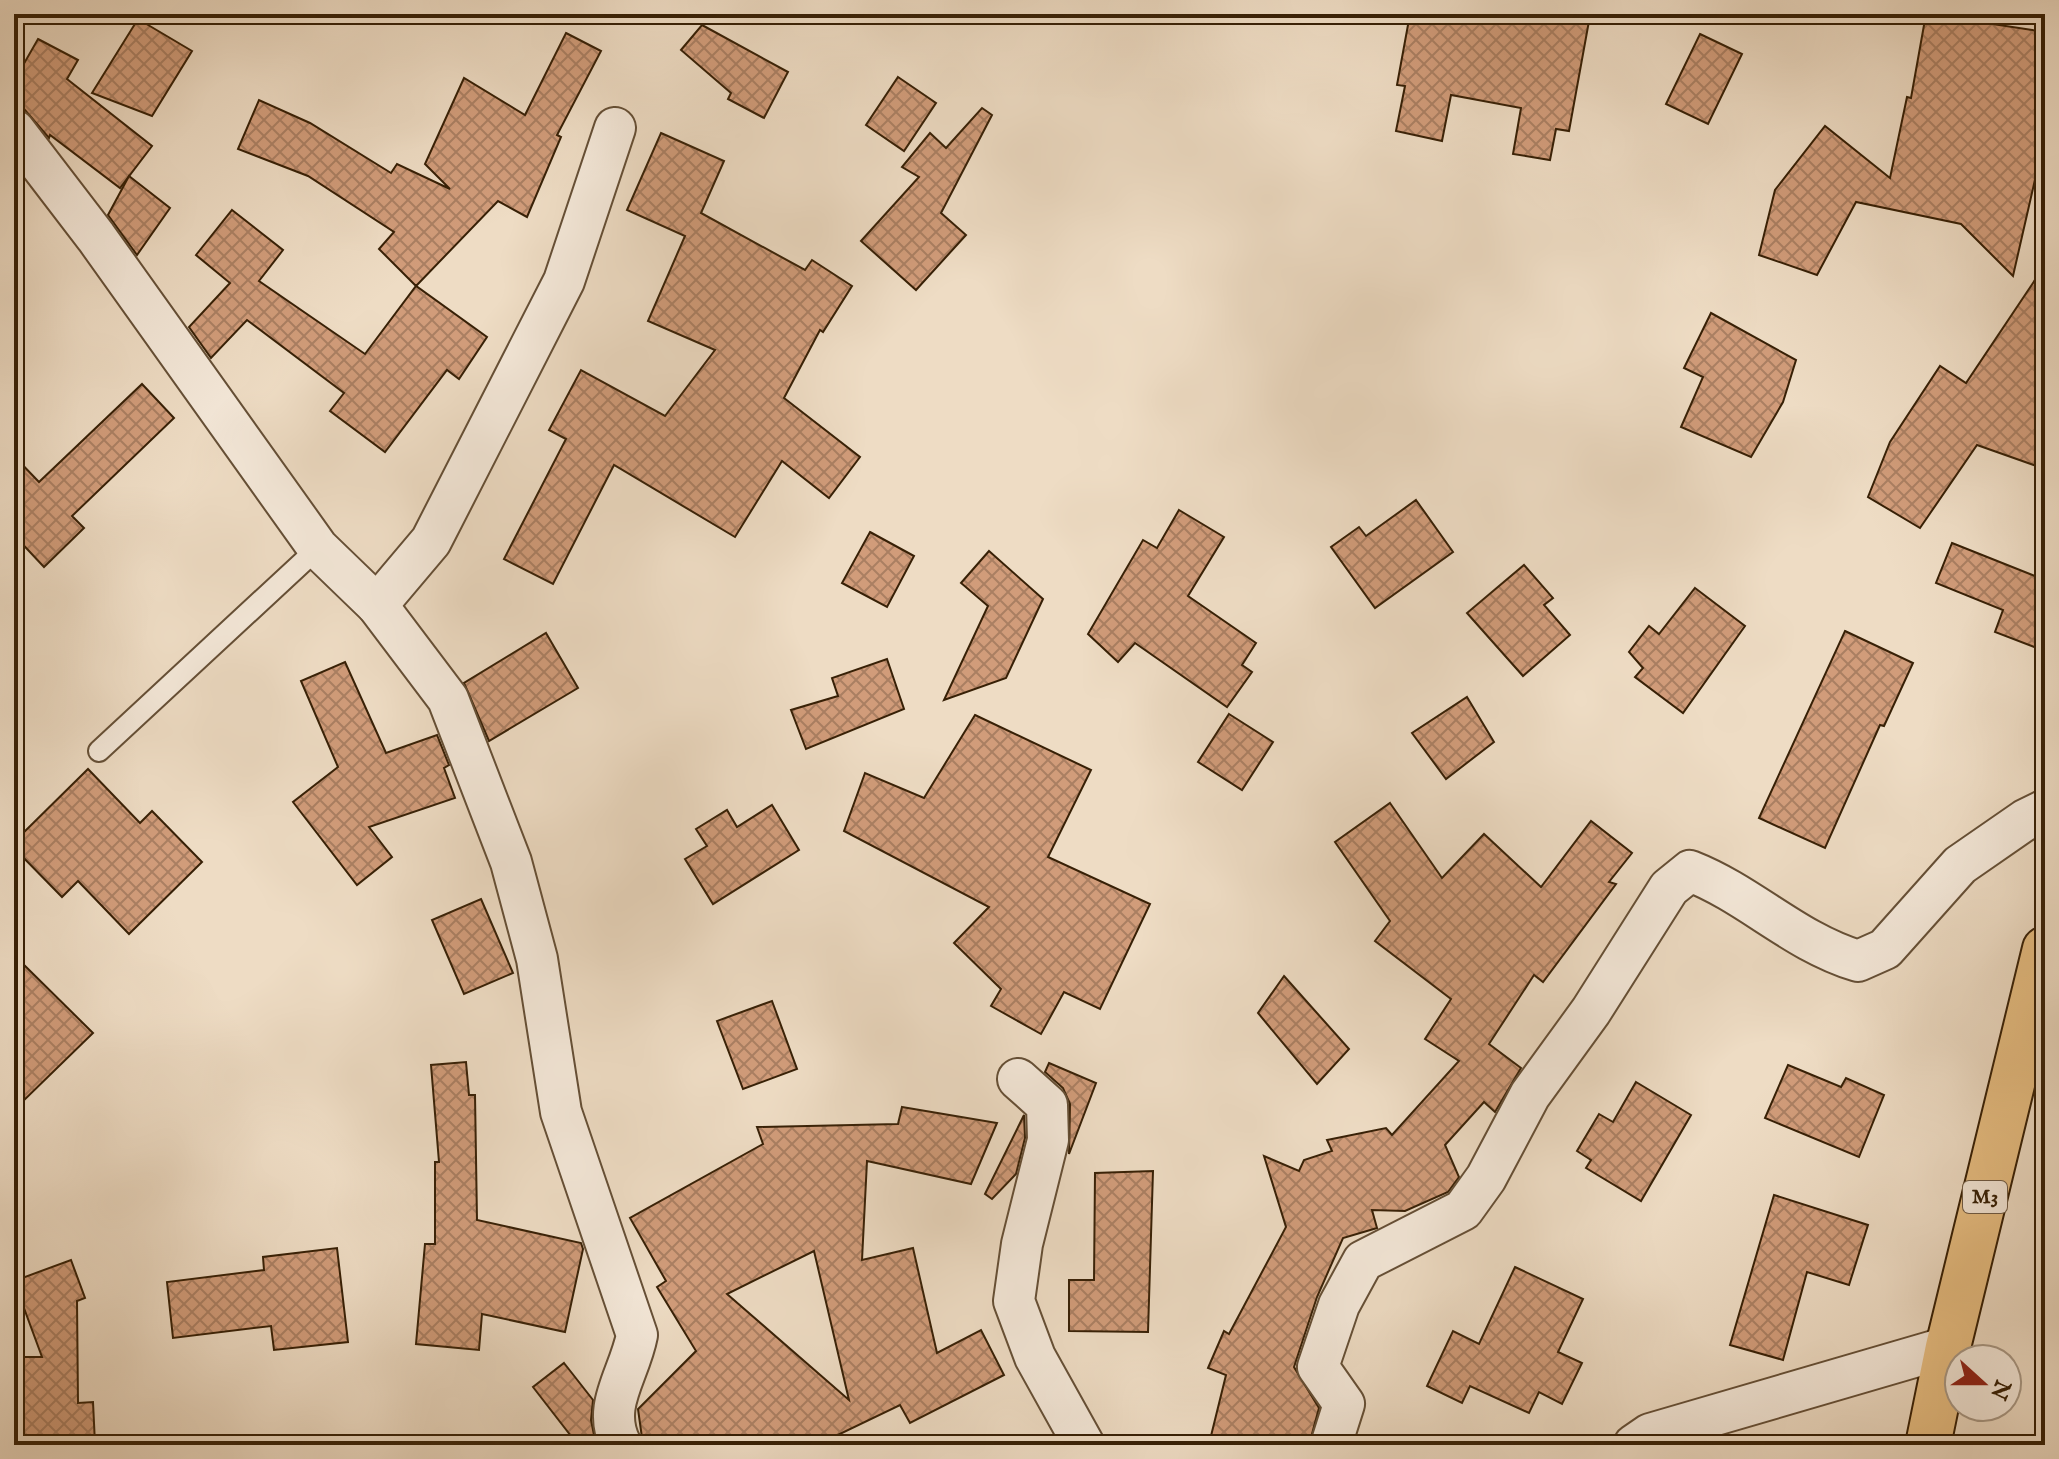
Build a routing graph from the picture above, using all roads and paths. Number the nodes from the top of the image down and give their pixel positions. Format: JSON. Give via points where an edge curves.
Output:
{"nodes":[{"id":1,"x":615,"y":128,"type":"dead end"},
{"id":2,"x":14,"y":130,"type":"edge"},
{"id":3,"x":318,"y":548,"type":"junction"},
{"id":4,"x":377,"y":605,"type":"junction"},
{"id":5,"x":99,"y":751,"type":"dead end"},
{"id":6,"x":2045,"y":810,"type":"edge"},
{"id":7,"x":2045,"y":949,"type":"edge"},
{"id":8,"x":1018,"y":1079,"type":"dead end"},
{"id":9,"x":1949,"y":1343,"type":"edge"},
{"id":10,"x":1943,"y":1348,"type":"edge"},
{"id":11,"x":1943,"y":1372,"type":"edge"},
{"id":12,"x":621,"y":1445,"type":"edge"},
{"id":13,"x":1084,"y":1445,"type":"edge"},
{"id":14,"x":1331,"y":1445,"type":"edge"},
{"id":15,"x":1634,"y":1445,"type":"edge"},
{"id":16,"x":1928,"y":1445,"type":"edge"}],
"edges":[{"from":1,"to":4,"type":"street","via":[[564,281],[431,541]]},
{"from":2,"to":3,"type":"street"},
{"from":3,"to":4,"type":"street"},
{"from":3,"to":5,"type":"lane"},
{"from":4,"to":12,"type":"street","via":[[448,699],[511,862],[537,959],[561,1112],[637,1335],[632,1363],[611,1412]]},
{"from":6,"to":14,"type":"street","via":[[1960,865],[1885,949],[1858,961],[1823,950],[1712,879],[1690,871],[1669,888],[1530,1095],[1463,1210],[1363,1261],[1339,1305],[1318,1367],[1344,1404]]},
{"from":7,"to":9,"type":"highway","number":"M3"},
{"from":8,"to":13,"type":"street","via":[[1047,1105],[1048,1140],[1014,1301],[1035,1357]]},
{"from":10,"to":15,"type":"street","via":[[1664,1430]]},
{"from":11,"to":16,"type":"highway","number":"M3"}]}
